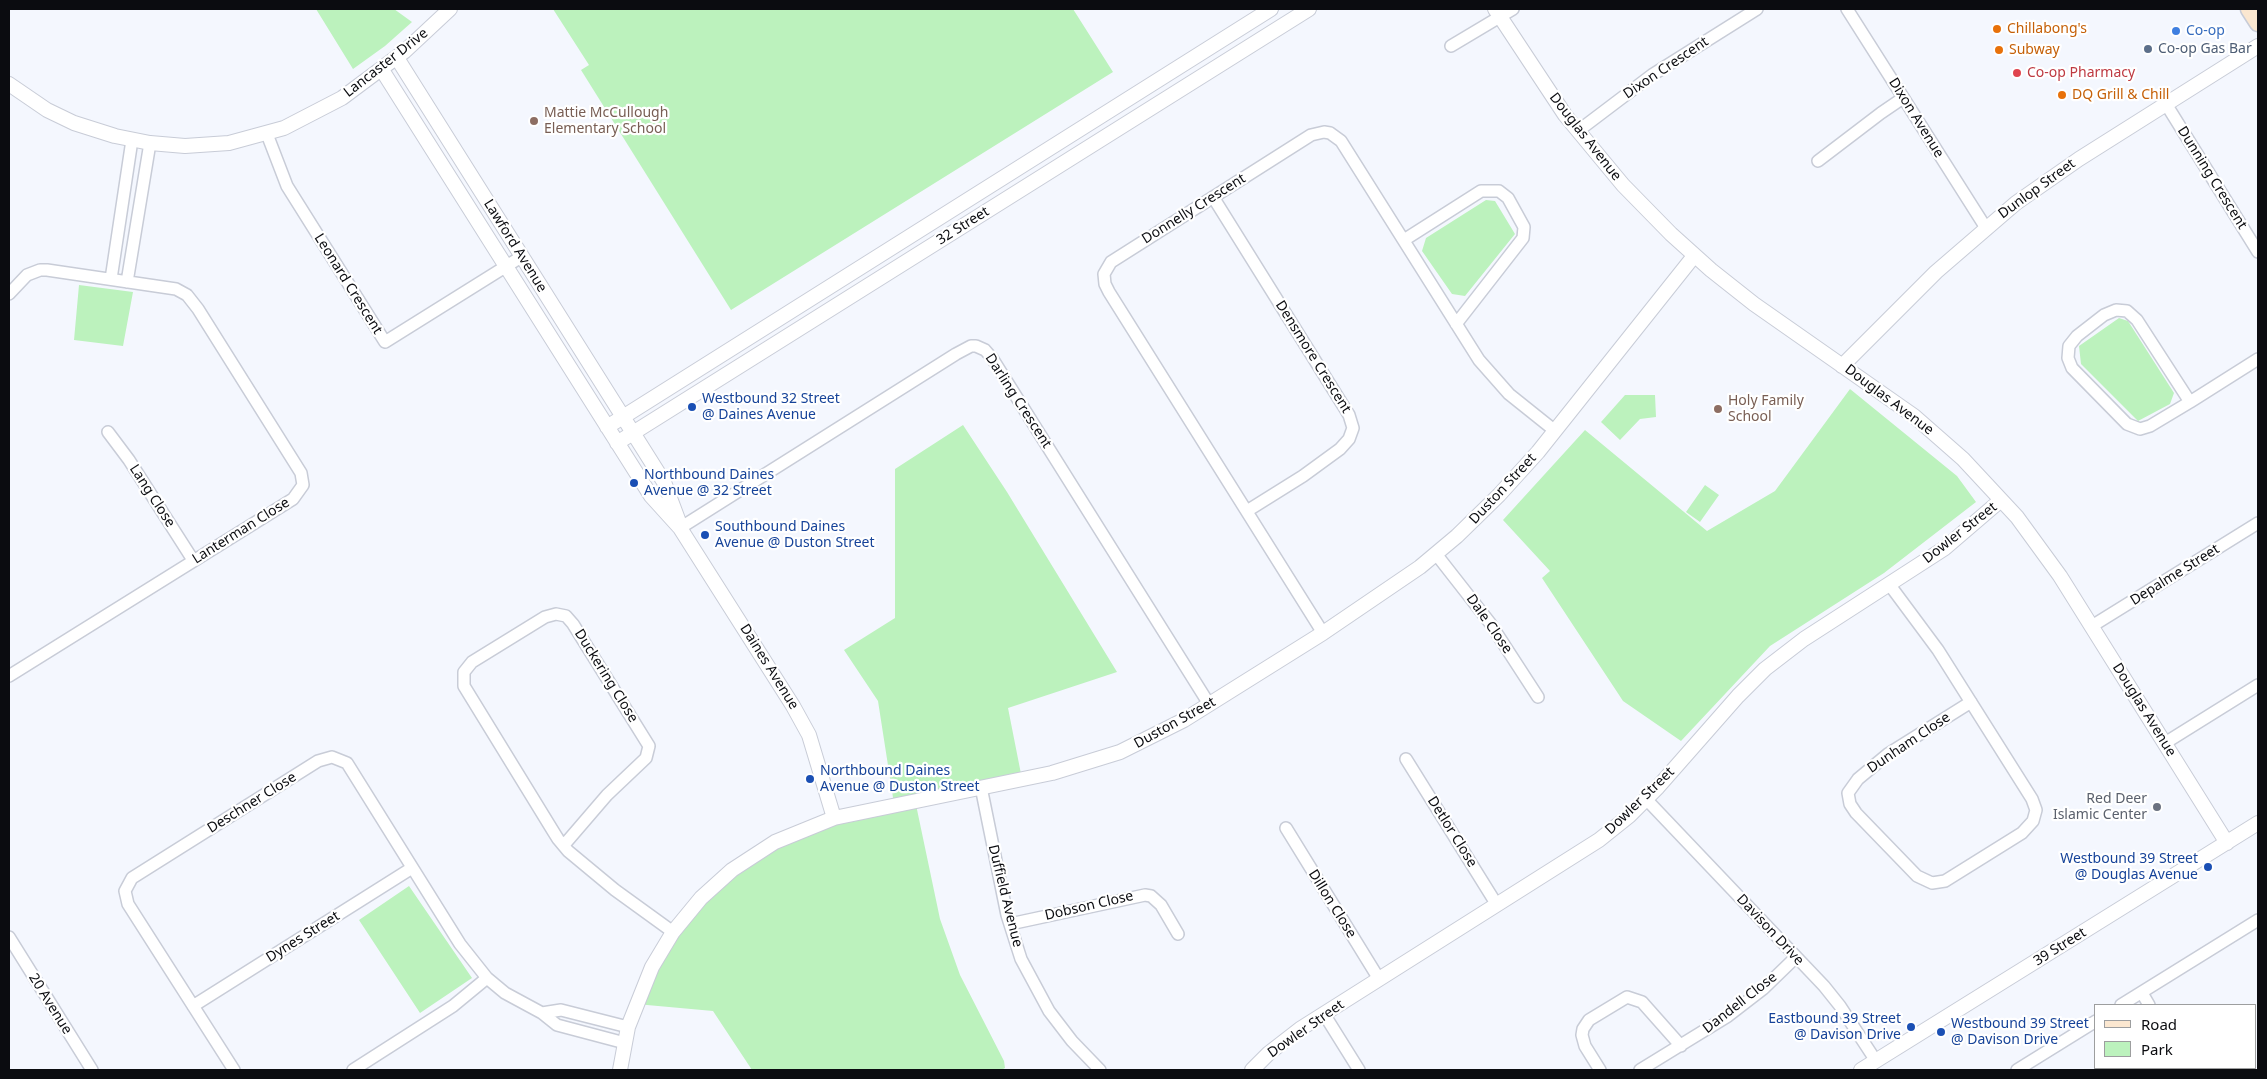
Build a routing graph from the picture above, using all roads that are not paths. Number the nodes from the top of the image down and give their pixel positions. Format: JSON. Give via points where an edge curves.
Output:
{"nodes":[{"id":1,"x":450,"y":9,"type":"edge"},
{"id":2,"x":1271,"y":9,"type":"edge"},
{"id":3,"x":1309,"y":9,"type":"edge"},
{"id":4,"x":1513,"y":9,"type":"edge"},
{"id":5,"x":1757,"y":9,"type":"edge"},
{"id":6,"x":1847,"y":9,"type":"edge"},
{"id":7,"x":2249,"y":9,"type":"edge"},
{"id":8,"x":1498,"y":13,"type":"edge"},
{"id":9,"x":2258,"y":23,"type":"edge"},
{"id":10,"x":1451,"y":46,"type":"dead end"},
{"id":11,"x":2258,"y":46,"type":"edge"},
{"id":12,"x":397,"y":58,"type":"junction"},
{"id":13,"x":382,"y":70,"type":"junction"},
{"id":14,"x":9,"y":84,"type":"edge"},
{"id":15,"x":1903,"y":98,"type":"junction"},
{"id":16,"x":2166,"y":104,"type":"junction"},
{"id":17,"x":1578,"y":131,"type":"junction"},
{"id":18,"x":267,"y":134,"type":"junction"},
{"id":19,"x":132,"y":140,"type":"junction"},
{"id":20,"x":150,"y":143,"type":"junction"},
{"id":21,"x":1818,"y":161,"type":"dead end"},
{"id":22,"x":1213,"y":197,"type":"junction"},
{"id":23,"x":1986,"y":228,"type":"junction"},
{"id":24,"x":1404,"y":240,"type":"junction"},
{"id":25,"x":2258,"y":252,"type":"edge"},
{"id":26,"x":1694,"y":256,"type":"junction"},
{"id":27,"x":522,"y":257,"type":"junction"},
{"id":28,"x":506,"y":266,"type":"junction"},
{"id":29,"x":111,"y":279,"type":"junction"},
{"id":30,"x":127,"y":282,"type":"junction"},
{"id":31,"x":9,"y":294,"type":"edge"},
{"id":32,"x":1456,"y":324,"type":"junction"},
{"id":33,"x":2258,"y":359,"type":"edge"},
{"id":34,"x":1842,"y":366,"type":"junction"},
{"id":35,"x":2190,"y":402,"type":"junction"},
{"id":36,"x":623,"y":417,"type":"junction"},
{"id":37,"x":607,"y":427,"type":"junction"},
{"id":38,"x":1554,"y":430,"type":"junction"},
{"id":39,"x":108,"y":432,"type":"dead end"},
{"id":40,"x":633,"y":433,"type":"junction"},
{"id":41,"x":617,"y":443,"type":"junction"},
{"id":42,"x":2001,"y":500,"type":"junction"},
{"id":43,"x":1247,"y":512,"type":"junction"},
{"id":44,"x":2258,"y":523,"type":"edge"},
{"id":45,"x":680,"y":528,"type":"junction"},
{"id":46,"x":1436,"y":554,"type":"junction"},
{"id":47,"x":193,"y":560,"type":"junction"},
{"id":48,"x":1889,"y":584,"type":"junction"},
{"id":49,"x":2092,"y":626,"type":"junction"},
{"id":50,"x":1323,"y":633,"type":"junction"},
{"id":51,"x":9,"y":676,"type":"edge"},
{"id":52,"x":2258,"y":685,"type":"edge"},
{"id":53,"x":1538,"y":697,"type":"dead end"},
{"id":54,"x":1971,"y":702,"type":"junction"},
{"id":55,"x":1209,"y":704,"type":"junction"},
{"id":56,"x":2165,"y":743,"type":"junction"},
{"id":57,"x":1406,"y":759,"type":"dead end"},
{"id":58,"x":981,"y":787,"type":"junction"},
{"id":59,"x":1646,"y":799,"type":"junction"},
{"id":60,"x":834,"y":818,"type":"junction"},
{"id":61,"x":2258,"y":823,"type":"edge"},
{"id":62,"x":1286,"y":828,"type":"dead end"},
{"id":63,"x":2227,"y":843,"type":"junction"},
{"id":64,"x":564,"y":845,"type":"junction"},
{"id":65,"x":412,"y":868,"type":"junction"},
{"id":66,"x":1497,"y":905,"type":"junction"},
{"id":67,"x":2258,"y":920,"type":"edge"},
{"id":68,"x":1010,"y":924,"type":"junction"},
{"id":69,"x":673,"y":932,"type":"junction"},
{"id":70,"x":1178,"y":934,"type":"dead end"},
{"id":71,"x":9,"y":937,"type":"edge"},
{"id":72,"x":1796,"y":957,"type":"junction"},
{"id":73,"x":487,"y":978,"type":"junction"},
{"id":74,"x":1379,"y":979,"type":"junction"},
{"id":75,"x":2142,"y":993,"type":"junction"},
{"id":76,"x":2123,"y":1004,"type":"edge"},
{"id":77,"x":2148,"y":1004,"type":"edge"},
{"id":78,"x":193,"y":1006,"type":"junction"},
{"id":79,"x":542,"y":1013,"type":"junction"},
{"id":80,"x":1324,"y":1014,"type":"junction"},
{"id":81,"x":2094,"y":1022,"type":"edge"},
{"id":82,"x":628,"y":1027,"type":"junction"},
{"id":83,"x":625,"y":1043,"type":"junction"},
{"id":84,"x":1681,"y":1046,"type":"junction"},
{"id":85,"x":1879,"y":1066,"type":"edge"},
{"id":86,"x":92,"y":1070,"type":"edge"},
{"id":87,"x":234,"y":1070,"type":"edge"},
{"id":88,"x":353,"y":1070,"type":"edge"},
{"id":89,"x":620,"y":1070,"type":"edge"},
{"id":90,"x":1100,"y":1070,"type":"edge"},
{"id":91,"x":1252,"y":1070,"type":"edge"},
{"id":92,"x":1359,"y":1070,"type":"edge"},
{"id":93,"x":1600,"y":1070,"type":"edge"},
{"id":94,"x":1640,"y":1070,"type":"edge"},
{"id":95,"x":1861,"y":1070,"type":"edge"},
{"id":96,"x":2017,"y":1070,"type":"edge"}],
"edges":[{"from":1,"to":12,"type":"street","name":"Lancaster Drive"},
{"from":2,"to":36,"type":"street","name":"32 Street"},
{"from":3,"to":40,"type":"street","name":"32 Street"},
{"from":4,"to":8,"type":"street"},
{"from":5,"to":17,"type":"street","name":"Dixon Crescent","via":[[1644,81]]},
{"from":6,"to":15,"type":"street","name":"Dixon Avenue"},
{"from":7,"to":9,"type":"main road"},
{"from":8,"to":10,"type":"street"},
{"from":8,"to":17,"type":"street","name":"Douglas Avenue"},
{"from":11,"to":16,"type":"street","name":"Dunlop Street"},
{"from":12,"to":13,"type":"street","name":"Lancaster Drive"},
{"from":12,"to":27,"type":"street","name":"Lawford Avenue"},
{"from":13,"to":18,"type":"street","name":"Lancaster Drive","via":[[322,109]]},
{"from":13,"to":28,"type":"street","name":"Lawford Avenue"},
{"from":14,"to":19,"type":"street","name":"Lancaster Drive","via":[[47,110],[74,123]]},
{"from":15,"to":21,"type":"street"},
{"from":15,"to":23,"type":"street","name":"Dixon Avenue"},
{"from":16,"to":23,"type":"street","name":"Dunlop Street","via":[[2056,174]]},
{"from":16,"to":25,"type":"street","name":"Dunning Crescent"},
{"from":17,"to":26,"type":"street","name":"Douglas Avenue","via":[[1623,185]]},
{"from":18,"to":20,"type":"street","name":"Lancaster Drive","via":[[214,145]]},
{"from":18,"to":28,"type":"street","name":"Leonard Crescent","via":[[287,186],[385,342]]},
{"from":19,"to":20,"type":"street","name":"Lancaster Drive"},
{"from":19,"to":29,"type":"street"},
{"from":20,"to":30,"type":"street"},
{"from":22,"to":24,"type":"street","name":"Donnelly Crescent","via":[[1311,135],[1330,133],[1341,140]]},
{"from":22,"to":43,"type":"street","name":"Densmore Crescent","via":[[1352,422],[1352,434],[1340,449]]},
{"from":22,"to":43,"type":"street","name":"Donnelly Crescent","via":[[1115,258],[1104,279],[1109,292]]},
{"from":23,"to":34,"type":"street","name":"Dunlop Street","via":[[1936,272]]},
{"from":24,"to":32,"type":"street","name":"Donnelly Crescent"},
{"from":24,"to":32,"type":"street","via":[[1481,191],[1499,191],[1508,198],[1524,227],[1523,238]]},
{"from":26,"to":34,"type":"street","name":"Douglas Avenue","via":[[1754,304]]},
{"from":26,"to":38,"type":"street","name":"Duston Street"},
{"from":27,"to":28,"type":"street","name":"Leonard Crescent"},
{"from":27,"to":36,"type":"street","name":"Lawford Avenue"},
{"from":28,"to":37,"type":"street","name":"Lawford Avenue"},
{"from":29,"to":30,"type":"street","name":"Lanterman Close"},
{"from":29,"to":31,"type":"street","name":"Lanterman Close","via":[[40,270],[27,275]]},
{"from":30,"to":47,"type":"street","name":"Lanterman Close","via":[[176,289],[190,298],[303,479],[301,490],[293,499]]},
{"from":32,"to":38,"type":"street","name":"Donnelly Crescent","via":[[1498,383]]},
{"from":33,"to":35,"type":"street"},
{"from":34,"to":42,"type":"street","name":"Douglas Avenue","via":[[1920,421],[1963,459]]},
{"from":35,"to":35,"type":"street","via":[[2128,311],[2116,310],[2104,315],[2069,346],[2068,358],[2072,368],[2131,426],[2140,429],[2150,426]]},
{"from":36,"to":37,"type":"street","name":"32 Street"},
{"from":36,"to":40,"type":"street","name":"Lawford Avenue"},
{"from":37,"to":41,"type":"street","name":"Daines Avenue"},
{"from":38,"to":46,"type":"street","name":"Duston Street","via":[[1499,495]]},
{"from":39,"to":47,"type":"street","name":"Lang Close"},
{"from":40,"to":41,"type":"street","name":"32 Street"},
{"from":40,"to":45,"type":"street","name":"Daines Avenue","via":[[667,488]]},
{"from":41,"to":45,"type":"street","name":"Daines Avenue","via":[[650,496]]},
{"from":42,"to":48,"type":"street","name":"Dowler Street","via":[[1945,548]]},
{"from":42,"to":49,"type":"street","name":"Douglas Avenue","via":[[2046,556]]},
{"from":43,"to":50,"type":"street","name":"Donnelly Crescent"},
{"from":44,"to":49,"type":"street","name":"Depalme Street"},
{"from":45,"to":55,"type":"street","name":"Darling Crescent","via":[[956,354],[976,346],[992,358]]},
{"from":45,"to":60,"type":"street","name":"Daines Avenue","via":[[801,719],[815,753]]},
{"from":46,"to":50,"type":"street","name":"Duston Street"},
{"from":46,"to":53,"type":"street","name":"Dale Close","via":[[1490,622]]},
{"from":47,"to":51,"type":"street","name":"Lanterman Close"},
{"from":48,"to":54,"type":"street","name":"Dunham Close","via":[[1934,643]]},
{"from":48,"to":59,"type":"street","name":"Dowler Street","via":[[1804,639],[1765,669]]},
{"from":49,"to":56,"type":"street","name":"Douglas Avenue"},
{"from":50,"to":55,"type":"street","name":"Duston Street"},
{"from":52,"to":56,"type":"street"},
{"from":54,"to":54,"type":"street","name":"Dunham Close","via":[[1888,754],[1858,779],[1848,793],[1856,813],[1917,876],[1932,883],[1945,881],[2022,833],[2036,815],[2032,799]]},
{"from":55,"to":58,"type":"street","name":"Duston Street","via":[[1154,736],[1102,758],[1060,771]]},
{"from":56,"to":63,"type":"street","name":"Douglas Avenue"},
{"from":57,"to":66,"type":"street","name":"Detlor Close"},
{"from":58,"to":60,"type":"street","name":"Duston Street"},
{"from":58,"to":68,"type":"street","name":"Duffield Avenue"},
{"from":59,"to":66,"type":"street","name":"Dowler Street","via":[[1587,848]]},
{"from":59,"to":72,"type":"street","name":"Davison Drive"},
{"from":60,"to":69,"type":"street","name":"Duston Street","via":[[775,842],[732,870],[701,898]]},
{"from":61,"to":63,"type":"street","name":"39 Street"},
{"from":62,"to":74,"type":"street","name":"Dillon Close"},
{"from":63,"to":85,"type":"street","name":"39 Street"},
{"from":64,"to":64,"type":"street","name":"Duckering Close","via":[[607,795],[646,758],[649,746],[574,624],[566,616],[556,614],[472,662],[462,681]]},
{"from":64,"to":69,"type":"street","name":"Duckering Close","via":[[577,860]]},
{"from":65,"to":73,"type":"street","name":"Deschner Close","via":[[460,944]]},
{"from":65,"to":78,"type":"street","name":"Dynes Street"},
{"from":65,"to":78,"type":"street","name":"Deschner Close","via":[[347,764],[332,757],[318,760],[129,882],[126,900]]},
{"from":66,"to":74,"type":"street","name":"Dowler Street"},
{"from":67,"to":75,"type":"street"},
{"from":68,"to":70,"type":"street","name":"Dobson Close","via":[[1145,895],[1152,896],[1161,905]]},
{"from":68,"to":90,"type":"street","name":"Duffield Avenue","via":[[1021,959],[1042,1000],[1062,1030]]},
{"from":69,"to":82,"type":"street","name":"Duston Street","via":[[652,967]]},
{"from":71,"to":86,"type":"street","name":"20 Avenue"},
{"from":72,"to":84,"type":"street","name":"Dandell Close","via":[[1741,1006]]},
{"from":72,"to":85,"type":"street","name":"Davison Drive","via":[[1833,996]]},
{"from":73,"to":79,"type":"street","name":"Deschner Close","via":[[512,997]]},
{"from":73,"to":88,"type":"street","via":[[453,1006]]},
{"from":74,"to":80,"type":"street","name":"Dowler Street"},
{"from":75,"to":76,"type":"street"},
{"from":75,"to":77,"type":"street"},
{"from":78,"to":87,"type":"street","name":"Deschner Close"},
{"from":79,"to":82,"type":"street","via":[[561,1010]]},
{"from":79,"to":83,"type":"street","name":"Deschner Close","via":[[557,1025]]},
{"from":80,"to":91,"type":"street","name":"Dowler Street","via":[[1281,1044]]},
{"from":80,"to":92,"type":"street"},
{"from":81,"to":96,"type":"street"},
{"from":82,"to":83,"type":"street","name":"Duston Street"},
{"from":83,"to":89,"type":"street","name":"Duston Street"},
{"from":84,"to":93,"type":"street","via":[[1642,1002],[1627,997],[1589,1020],[1583,1029],[1585,1046]]},
{"from":84,"to":94,"type":"street","name":"Dandell Close"},
{"from":85,"to":95,"type":"street","name":"39 Street"}]}
